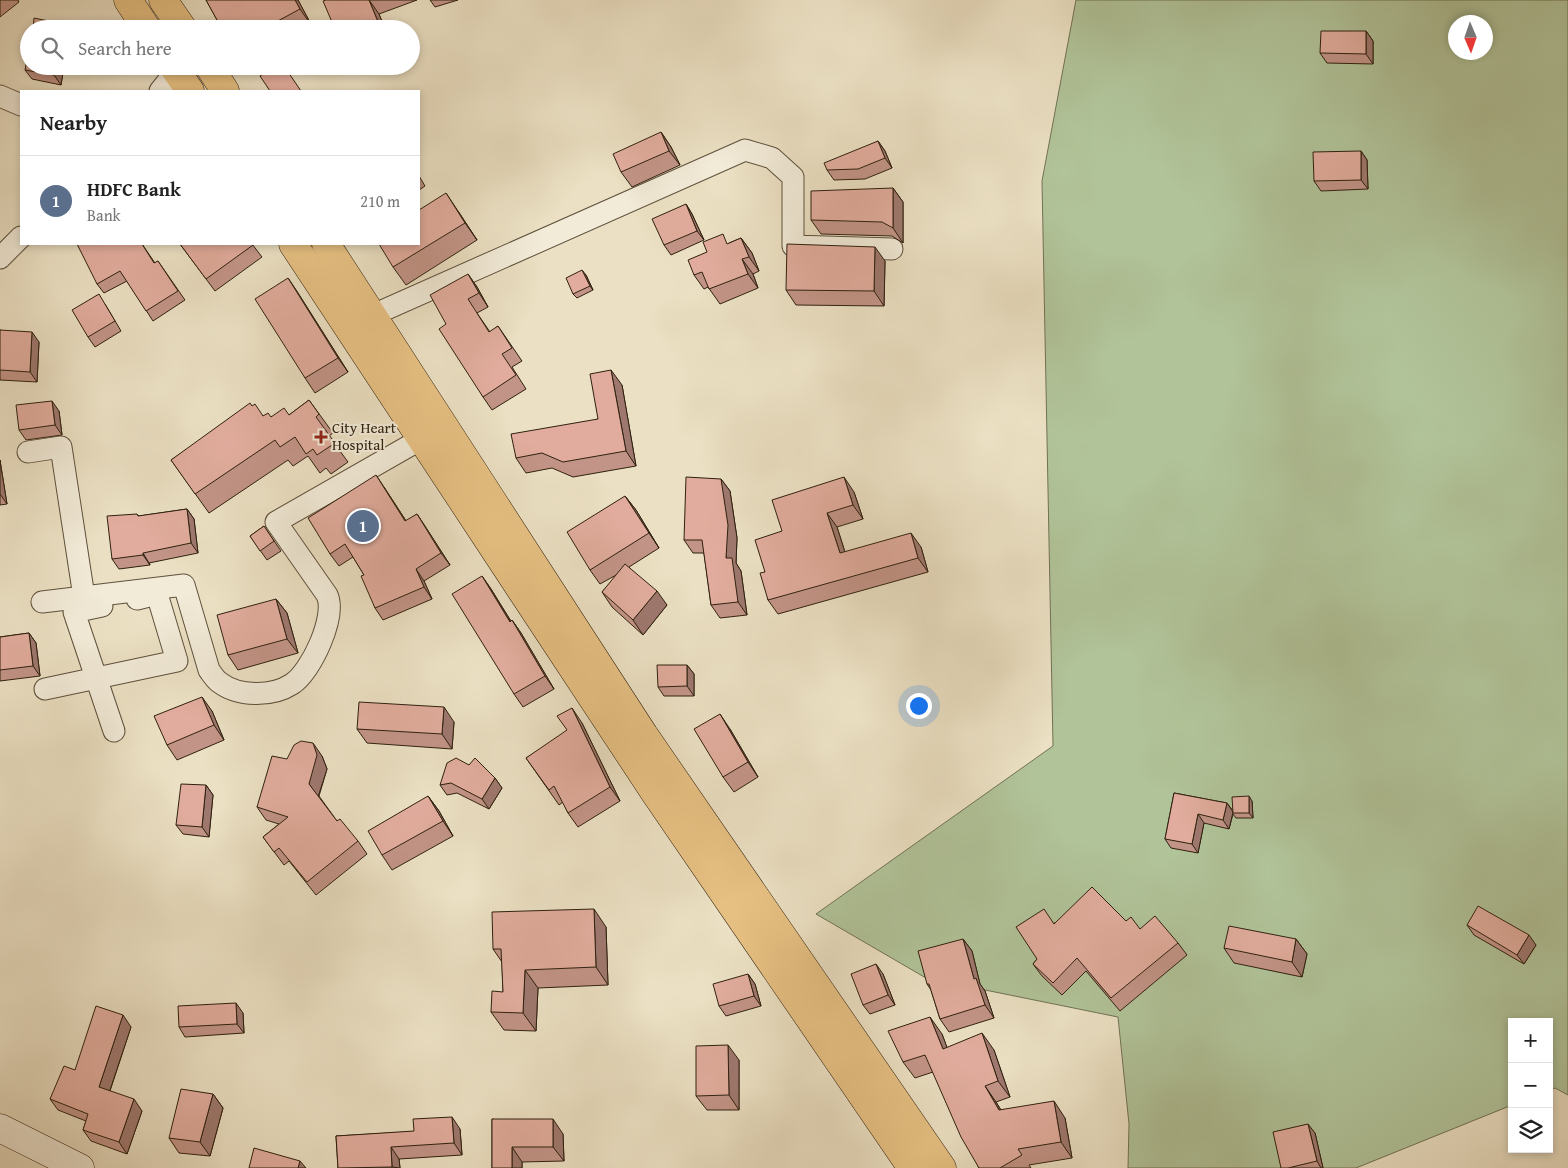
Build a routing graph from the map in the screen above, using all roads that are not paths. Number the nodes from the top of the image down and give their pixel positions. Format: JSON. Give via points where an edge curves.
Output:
{"nodes":[{"id":1,"x":128,"y":0,"type":"edge"},
{"id":2,"x":163,"y":0,"type":"edge"},
{"id":3,"x":141,"y":20,"type":"edge"},
{"id":4,"x":177,"y":20,"type":"edge"},
{"id":5,"x":0,"y":96,"type":"edge"},
{"id":6,"x":20,"y":105,"type":"edge"},
{"id":7,"x":20,"y":238,"type":"edge"},
{"id":8,"x":294,"y":245,"type":"edge"},
{"id":9,"x":327,"y":245,"type":"edge"},
{"id":10,"x":892,"y":250,"type":"dead end"},
{"id":11,"x":0,"y":258,"type":"edge"},
{"id":12,"x":374,"y":314,"type":"junction"},
{"id":13,"x":423,"y":438,"type":"junction"},
{"id":14,"x":28,"y":452,"type":"dead end"},
{"id":15,"x":84,"y":597,"type":"junction"},
{"id":16,"x":42,"y":602,"type":"dead end"},
{"id":17,"x":204,"y":654,"type":"junction"},
{"id":18,"x":177,"y":661,"type":"junction"},
{"id":19,"x":96,"y":678,"type":"junction"},
{"id":20,"x":45,"y":689,"type":"dead end"},
{"id":21,"x":114,"y":732,"type":"dead end"},
{"id":22,"x":0,"y":1128,"type":"edge"},
{"id":23,"x":80,"y":1168,"type":"edge"},
{"id":24,"x":912,"y":1168,"type":"edge"},
{"id":25,"x":942,"y":1168,"type":"edge"}],
"edges":[{"from":1,"to":3,"type":"main road"},
{"from":2,"to":4,"type":"main road"},
{"from":5,"to":6,"type":"street"},
{"from":7,"to":11,"type":"street"},
{"from":8,"to":13,"type":"main road"},
{"from":9,"to":12,"type":"main road"},
{"from":10,"to":12,"type":"street","via":[[793,246],[802,193],[794,177],[772,158],[745,150]]},
{"from":12,"to":25,"type":"main road","via":[[644,735]]},
{"from":13,"to":17,"type":"street","via":[[276,522],[330,602],[331,612],[323,637],[306,670],[294,684],[278,692],[257,694],[240,691],[218,682],[209,670]]},
{"from":13,"to":24,"type":"main road","via":[[655,794]]},
{"from":14,"to":15,"type":"street","via":[[60,447]]},
{"from":15,"to":16,"type":"street"},
{"from":15,"to":17,"type":"street","via":[[184,585]]},
{"from":17,"to":18,"type":"street"},
{"from":18,"to":19,"type":"street"},
{"from":18,"to":19,"type":"street","via":[[157,594],[74,612]]},
{"from":19,"to":20,"type":"street"},
{"from":19,"to":21,"type":"street"},
{"from":22,"to":23,"type":"street"}]}
